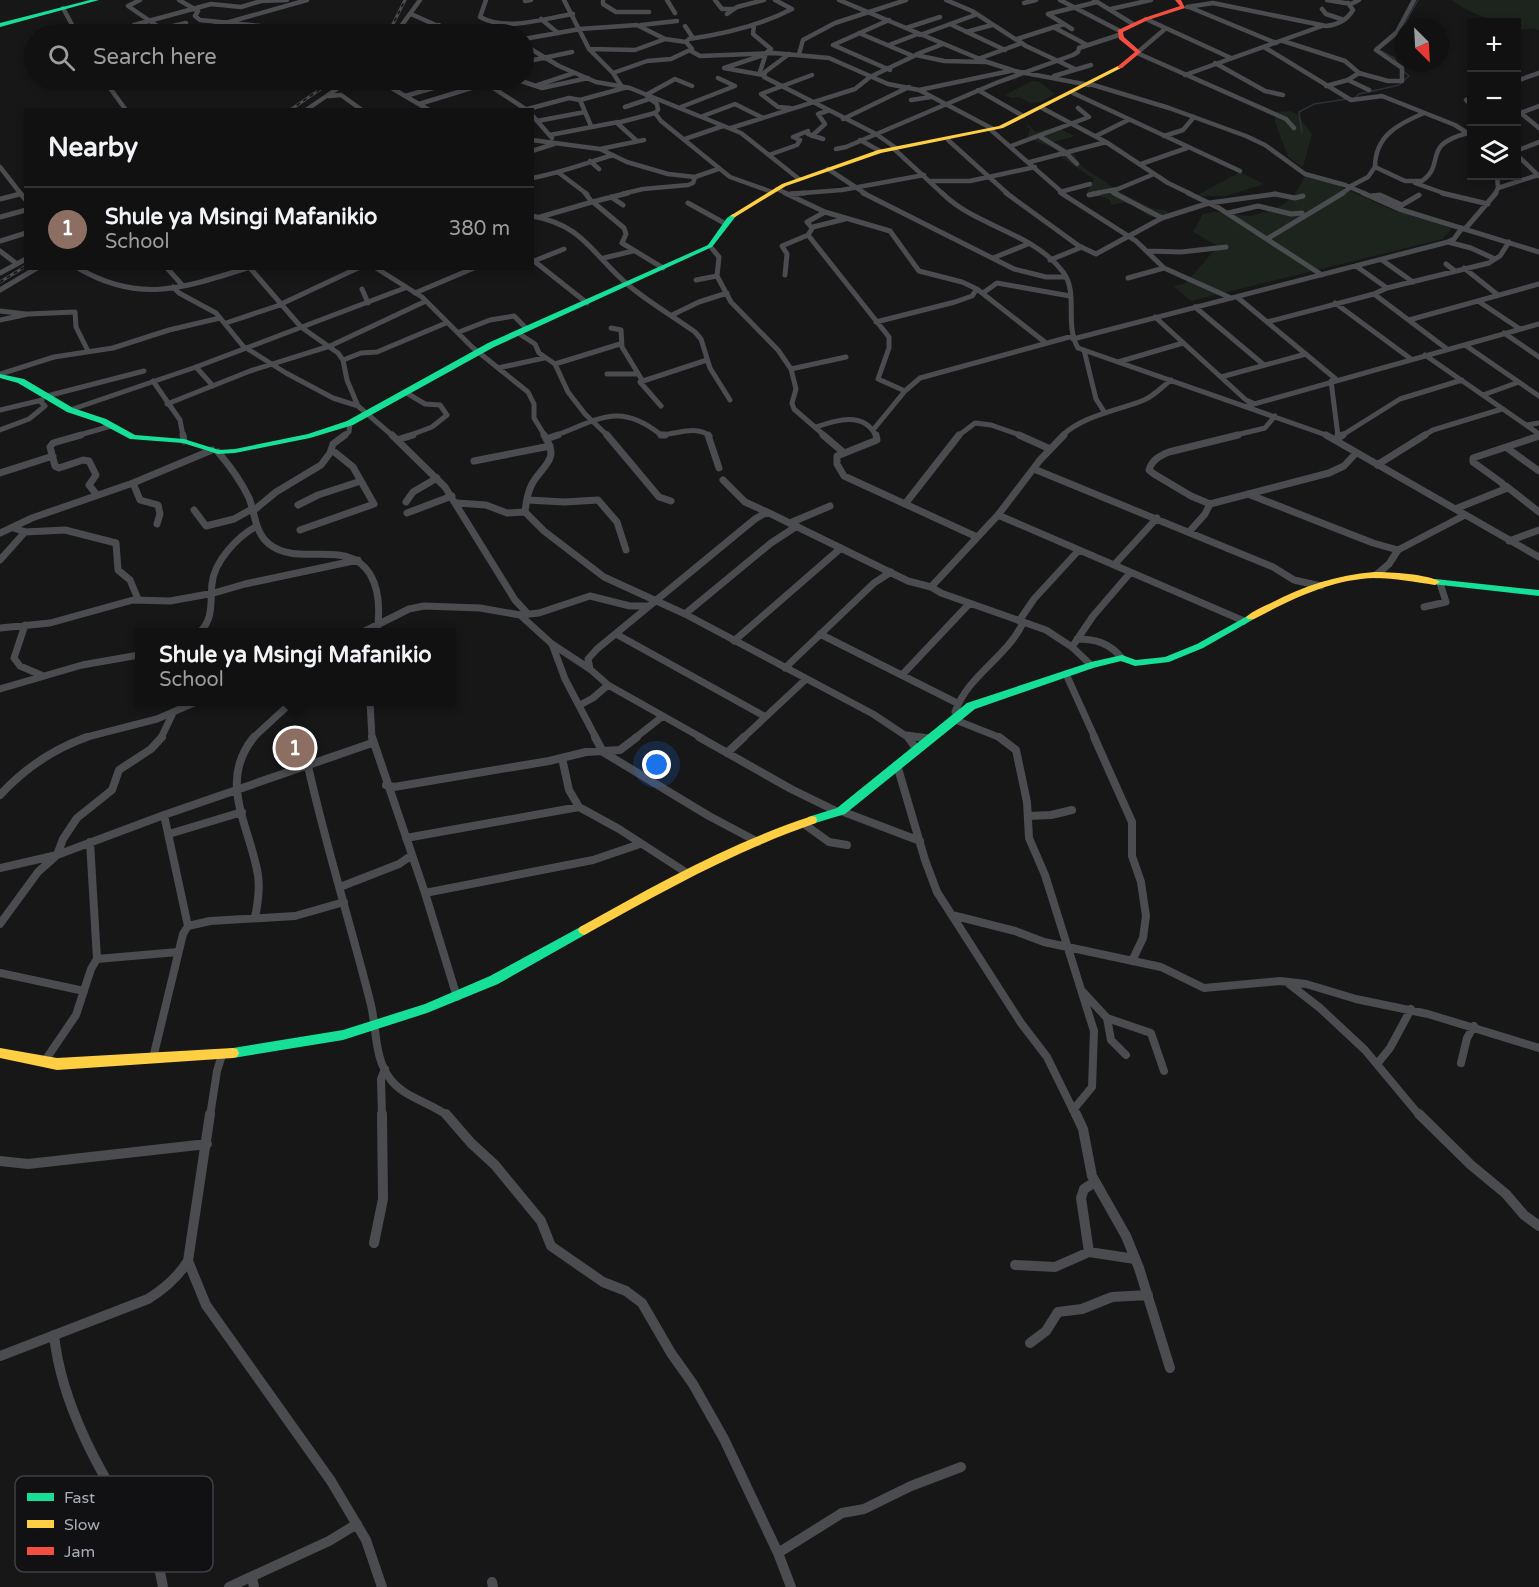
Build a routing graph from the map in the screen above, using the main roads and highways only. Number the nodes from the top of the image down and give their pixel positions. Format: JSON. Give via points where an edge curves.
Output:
{"nodes":[{"id":1,"x":96,"y":0,"type":"edge"},
{"id":2,"x":1183,"y":4,"type":"edge"},
{"id":3,"x":0,"y":25,"type":"edge"},
{"id":4,"x":0,"y":375,"type":"edge"},
{"id":5,"x":1539,"y":593,"type":"edge"},
{"id":6,"x":0,"y":1053,"type":"edge"}],
"edges":[{"from":1,"to":3,"type":"main road"},
{"from":2,"to":4,"type":"main road","via":[[1119,33],[1138,52],[1090,85],[992,130],[880,151],[799,178],[737,212],[722,236],[710,246],[363,409],[350,423],[310,436],[242,450],[215,451],[184,441],[133,437],[46,398],[21,381]]},
{"from":5,"to":6,"type":"main road","via":[[1376,575],[1357,577],[1296,596],[1180,656],[1141,664],[1122,658],[1091,665],[981,702],[956,717],[840,811],[687,873],[457,997],[343,1035],[222,1054],[57,1064]]}]}
